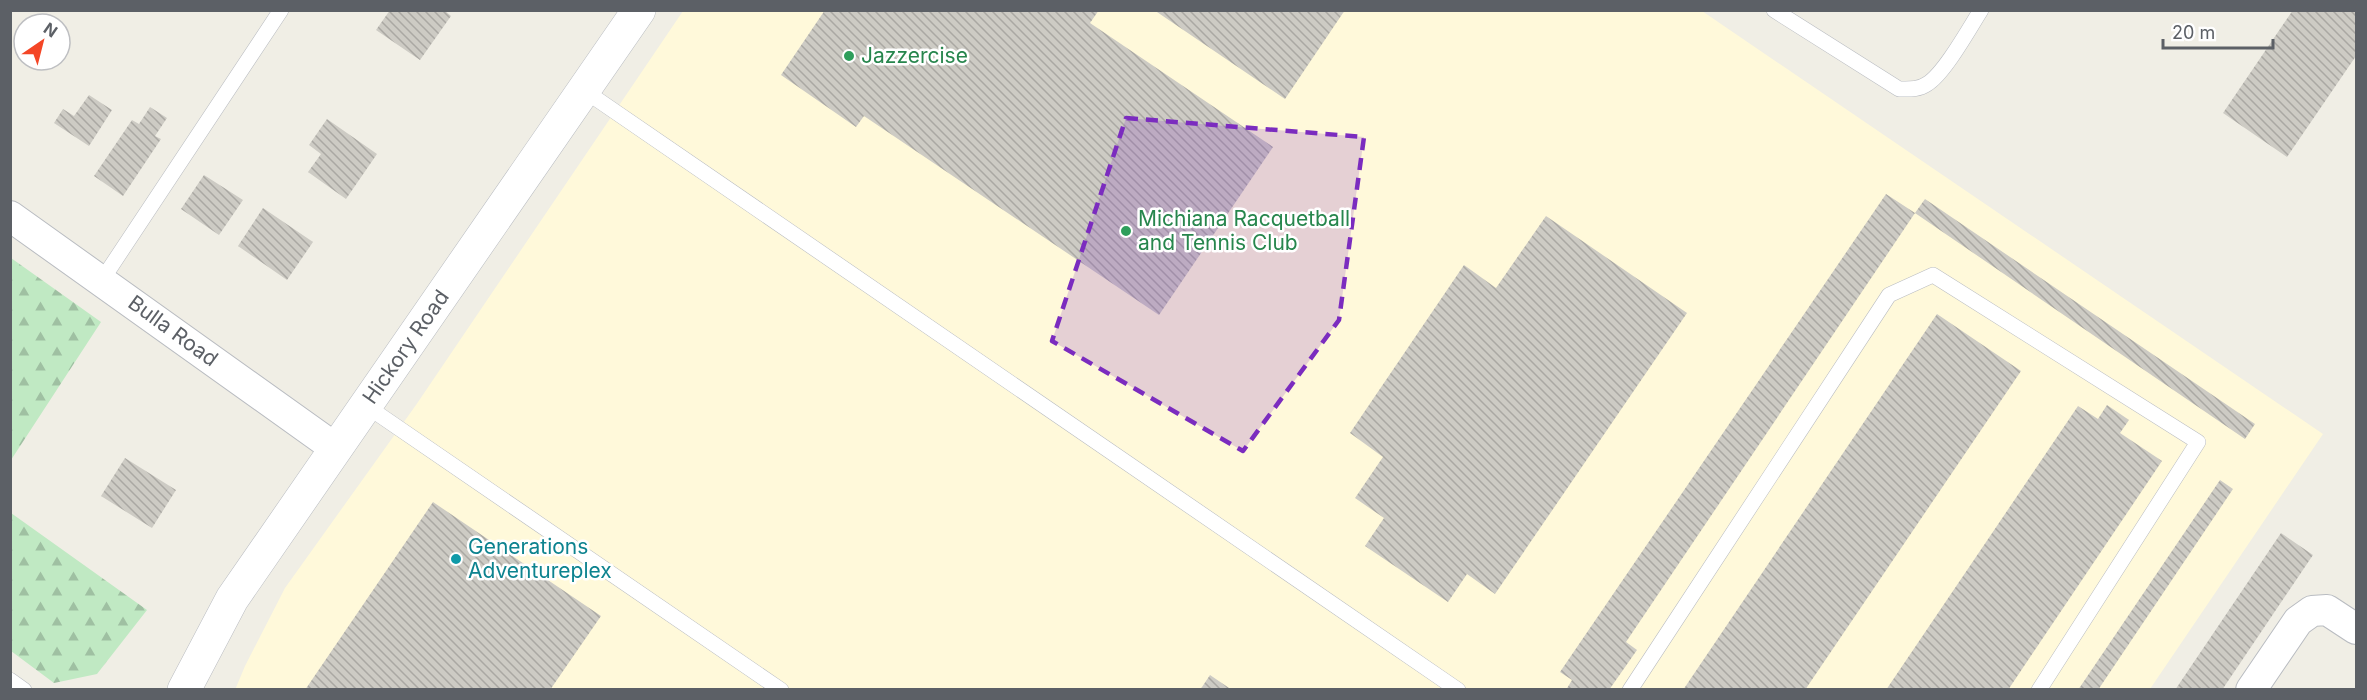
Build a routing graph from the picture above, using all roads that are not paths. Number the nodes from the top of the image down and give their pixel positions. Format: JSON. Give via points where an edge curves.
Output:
{"nodes":[{"id":1,"x":281,"y":10,"type":"edge"},
{"id":2,"x":639,"y":10,"type":"edge"},
{"id":3,"x":1773,"y":10,"type":"edge"},
{"id":4,"x":1981,"y":10,"type":"edge"},
{"id":5,"x":585,"y":91,"type":"junction"},
{"id":6,"x":10,"y":216,"type":"edge"},
{"id":7,"x":102,"y":280,"type":"junction"},
{"id":8,"x":365,"y":405,"type":"junction"},
{"id":9,"x":335,"y":448,"type":"junction"},
{"id":10,"x":2356,"y":629,"type":"edge"},
{"id":11,"x":10,"y":681,"type":"edge"},
{"id":12,"x":24,"y":690,"type":"edge"},
{"id":13,"x":184,"y":690,"type":"edge"},
{"id":14,"x":781,"y":690,"type":"edge"},
{"id":15,"x":1458,"y":690,"type":"edge"},
{"id":16,"x":1630,"y":690,"type":"edge"},
{"id":17,"x":2039,"y":690,"type":"edge"},
{"id":18,"x":2251,"y":690,"type":"edge"}],
"edges":[{"from":1,"to":7,"type":"lane"},
{"from":2,"to":5,"type":"street","name":"Hickory Road"},
{"from":3,"to":4,"type":"lane","via":[[1899,89],[1914,89],[1937,75]]},
{"from":5,"to":8,"type":"street","name":"Hickory Road"},
{"from":5,"to":15,"type":"lane"},
{"from":6,"to":7,"type":"street","name":"Bulla Road"},
{"from":7,"to":9,"type":"street","name":"Bulla Road"},
{"from":8,"to":9,"type":"street","name":"Hickory Road"},
{"from":8,"to":14,"type":"lane"},
{"from":9,"to":13,"type":"street","name":"Hickory Road","via":[[232,599]]},
{"from":10,"to":18,"type":"street","via":[[2327,610],[2312,611],[2298,621]]},
{"from":11,"to":12,"type":"lane"},
{"from":16,"to":17,"type":"lane","via":[[1889,295],[1933,275],[2198,442]]}]}
